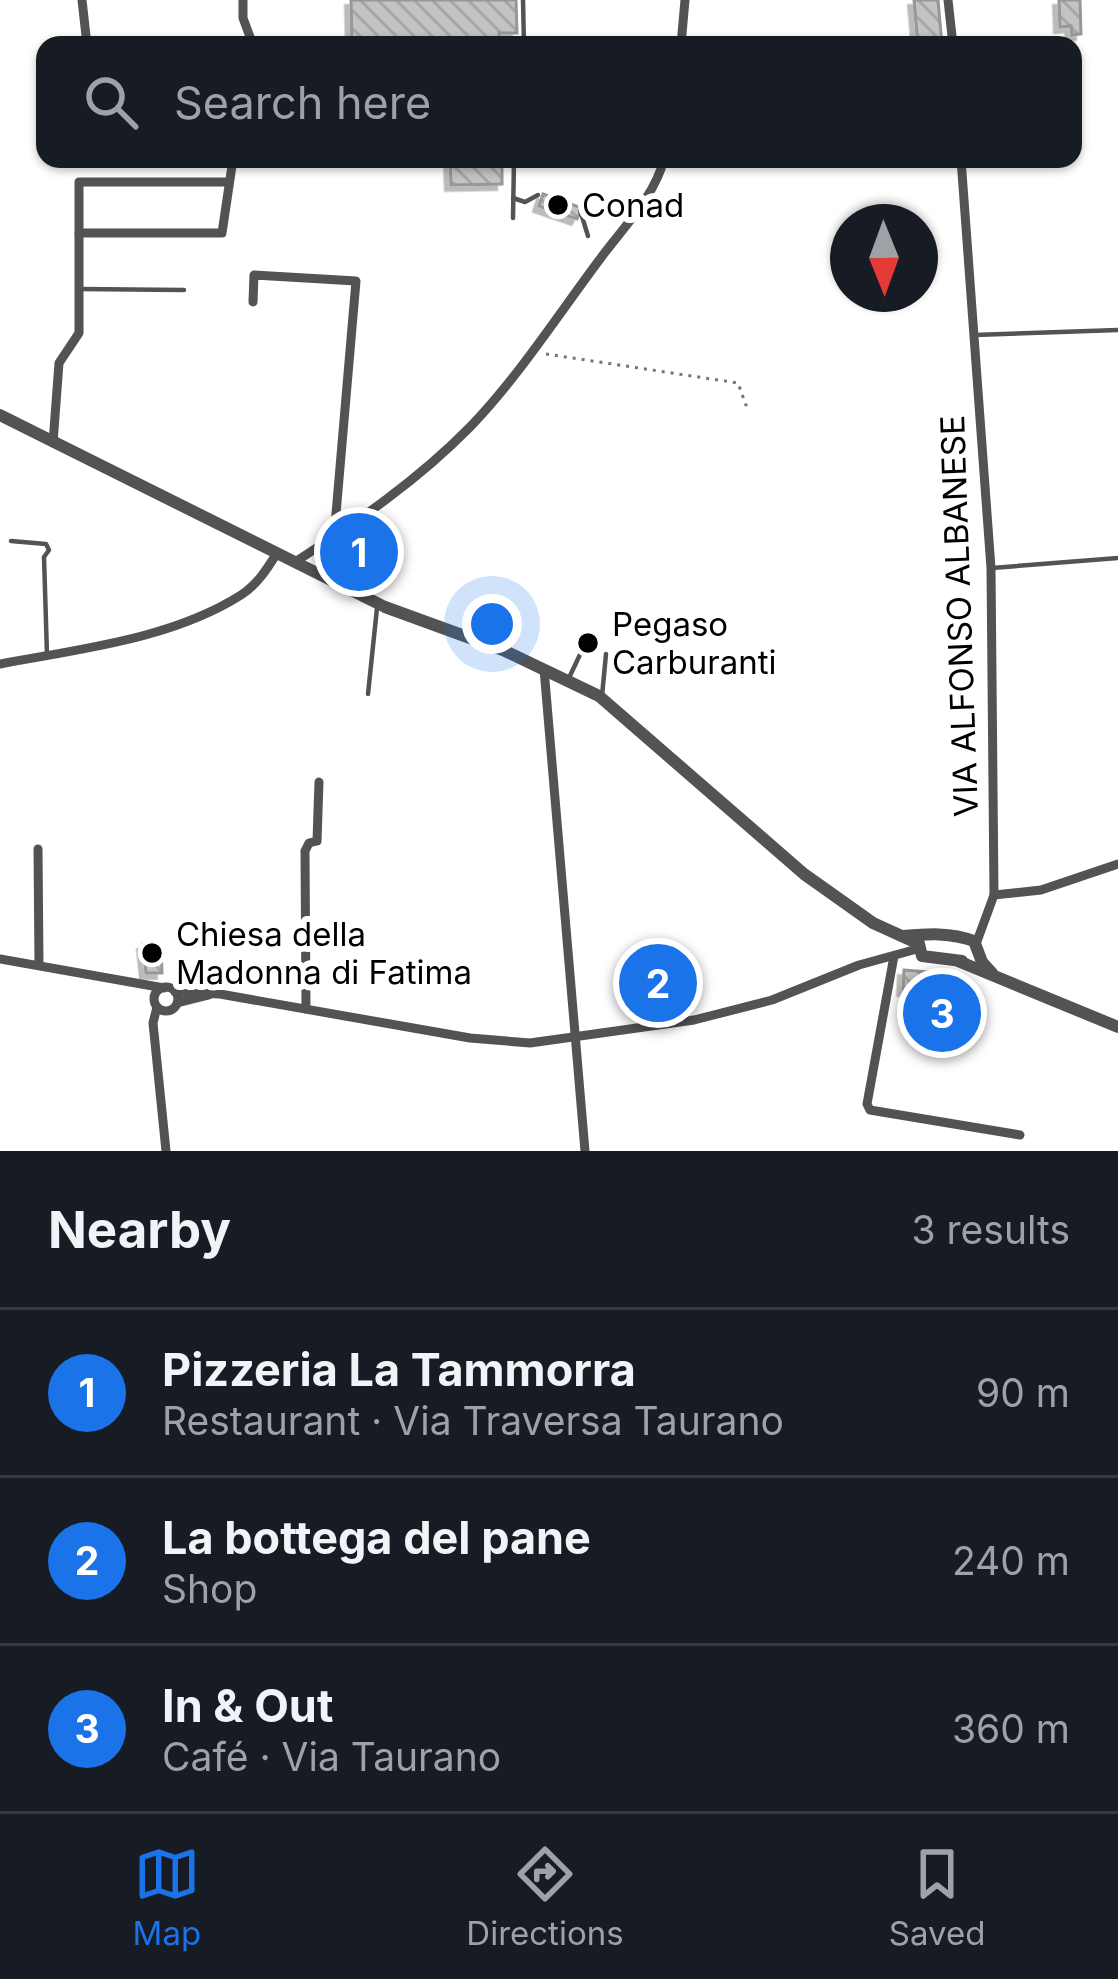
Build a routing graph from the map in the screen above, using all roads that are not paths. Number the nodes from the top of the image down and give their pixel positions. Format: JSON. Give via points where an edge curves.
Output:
{"nodes":[{"id":1,"x":82,"y":0,"type":"edge"},
{"id":2,"x":242,"y":0,"type":"edge"},
{"id":3,"x":523,"y":0,"type":"edge"},
{"id":4,"x":686,"y":0,"type":"edge"},
{"id":5,"x":949,"y":0,"type":"edge"},
{"id":6,"x":86,"y":36,"type":"edge"},
{"id":7,"x":251,"y":36,"type":"edge"},
{"id":8,"x":524,"y":36,"type":"edge"},
{"id":9,"x":682,"y":36,"type":"edge"},
{"id":10,"x":951,"y":36,"type":"edge"},
{"id":11,"x":231,"y":168,"type":"edge"},
{"id":12,"x":514,"y":168,"type":"edge"},
{"id":13,"x":662,"y":168,"type":"edge"},
{"id":14,"x":962,"y":168,"type":"edge"},
{"id":15,"x":229,"y":182,"type":"junction"},
{"id":16,"x":538,"y":195,"type":"dead end"},
{"id":17,"x":513,"y":198,"type":"junction"},
{"id":18,"x":580,"y":210,"type":"dead end"},
{"id":19,"x":514,"y":218,"type":"dead end"},
{"id":20,"x":79,"y":233,"type":"junction"},
{"id":21,"x":588,"y":236,"type":"dead end"},
{"id":22,"x":79,"y":289,"type":"junction"},
{"id":23,"x":184,"y":290,"type":"dead end"},
{"id":24,"x":253,"y":302,"type":"dead end"},
{"id":25,"x":1118,"y":330,"type":"edge"},
{"id":26,"x":974,"y":335,"type":"junction"},
{"id":27,"x":0,"y":415,"type":"edge"},
{"id":28,"x":53,"y":443,"type":"junction"},
{"id":29,"x":334,"y":537,"type":"junction"},
{"id":30,"x":11,"y":541,"type":"dead end"},
{"id":31,"x":277,"y":553,"type":"junction"},
{"id":32,"x":1118,"y":558,"type":"edge"},
{"id":33,"x":296,"y":562,"type":"junction"},
{"id":34,"x":991,"y":568,"type":"junction"},
{"id":35,"x":376,"y":602,"type":"junction"},
{"id":36,"x":586,"y":644,"type":"dead end"},
{"id":37,"x":606,"y":654,"type":"dead end"},
{"id":38,"x":46,"y":655,"type":"junction"},
{"id":39,"x":0,"y":664,"type":"edge"},
{"id":40,"x":544,"y":669,"type":"junction"},
{"id":41,"x":568,"y":680,"type":"junction"},
{"id":42,"x":368,"y":694,"type":"dead end"},
{"id":43,"x":602,"y":698,"type":"junction"},
{"id":44,"x":319,"y":782,"type":"dead end"},
{"id":45,"x":38,"y":849,"type":"dead end"},
{"id":46,"x":1118,"y":864,"type":"edge"},
{"id":47,"x":994,"y":895,"type":"junction"},
{"id":48,"x":898,"y":935,"type":"junction"},
{"id":49,"x":973,"y":945,"type":"junction"},
{"id":50,"x":920,"y":946,"type":"junction"},
{"id":51,"x":895,"y":956,"type":"junction"},
{"id":52,"x":0,"y":959,"type":"edge"},
{"id":53,"x":958,"y":961,"type":"junction"},
{"id":54,"x":39,"y":965,"type":"junction"},
{"id":55,"x":997,"y":977,"type":"junction"},
{"id":56,"x":955,"y":978,"type":"dead end"},
{"id":57,"x":137,"y":981,"type":"junction"},
{"id":58,"x":172,"y":998,"type":"junction"},
{"id":59,"x":155,"y":1004,"type":"junction"},
{"id":60,"x":306,"y":1009,"type":"junction"},
{"id":61,"x":1118,"y":1027,"type":"edge"},
{"id":62,"x":573,"y":1037,"type":"junction"},
{"id":63,"x":157,"y":1051,"type":"junction"},
{"id":64,"x":1020,"y":1135,"type":"dead end"},
{"id":65,"x":166,"y":1151,"type":"edge"},
{"id":66,"x":585,"y":1151,"type":"edge"}],
"edges":[{"from":1,"to":6,"type":"street"},
{"from":2,"to":7,"type":"street"},
{"from":3,"to":8,"type":"lane"},
{"from":4,"to":9,"type":"street"},
{"from":5,"to":10,"type":"street"},
{"from":11,"to":15,"type":"street"},
{"from":12,"to":17,"type":"lane"},
{"from":13,"to":29,"type":"street","via":[[469,428]]},
{"from":14,"to":26,"type":"street","name":"VIA ALFONSO ALBANESE"},
{"from":15,"to":20,"type":"street","via":[[222,233]]},
{"from":15,"to":20,"type":"street","via":[[79,182]]},
{"from":16,"to":17,"type":"lane"},
{"from":17,"to":19,"type":"lane"},
{"from":18,"to":21,"type":"lane"},
{"from":20,"to":22,"type":"street"},
{"from":22,"to":23,"type":"lane"},
{"from":22,"to":28,"type":"street","via":[[79,333],[58,363]]},
{"from":24,"to":29,"type":"street","via":[[254,275],[356,281]]},
{"from":25,"to":26,"type":"lane"},
{"from":26,"to":34,"type":"street","name":"VIA ALFONSO ALBANESE"},
{"from":27,"to":28,"type":"street"},
{"from":28,"to":31,"type":"street"},
{"from":29,"to":33,"type":"street"},
{"from":30,"to":38,"type":"lane","via":[[49,550]]},
{"from":31,"to":33,"type":"street"},
{"from":31,"to":38,"type":"street","via":[[243,594],[199,616]]},
{"from":32,"to":34,"type":"lane"},
{"from":33,"to":35,"type":"street"},
{"from":34,"to":47,"type":"street","name":"VIA ALFONSO ALBANESE"},
{"from":35,"to":40,"type":"street"},
{"from":35,"to":42,"type":"lane"},
{"from":36,"to":41,"type":"lane"},
{"from":37,"to":43,"type":"lane"},
{"from":38,"to":39,"type":"street"},
{"from":40,"to":41,"type":"street"},
{"from":40,"to":62,"type":"street"},
{"from":41,"to":43,"type":"street"},
{"from":43,"to":48,"type":"street","via":[[804,874]]},
{"from":44,"to":60,"type":"street","via":[[317,841],[305,851]]},
{"from":45,"to":54,"type":"street"},
{"from":46,"to":47,"type":"street","via":[[1041,890]]},
{"from":47,"to":49,"type":"street","name":"VIA ALFONSO ALBANESE"},
{"from":48,"to":50,"type":"street"},
{"from":48,"to":51,"type":"street"},
{"from":49,"to":50,"type":"street"},
{"from":49,"to":53,"type":"street","via":[[974,958]]},
{"from":49,"to":55,"type":"street"},
{"from":50,"to":51,"type":"street"},
{"from":50,"to":53,"type":"street"},
{"from":51,"to":62,"type":"street","via":[[772,1000]]},
{"from":51,"to":64,"type":"street","via":[[870,1111]]},
{"from":52,"to":54,"type":"street"},
{"from":53,"to":55,"type":"street"},
{"from":53,"to":56,"type":"lane"},
{"from":54,"to":57,"type":"street"},
{"from":55,"to":61,"type":"street"},
{"from":57,"to":58,"type":"street"},
{"from":57,"to":59,"type":"street"},
{"from":58,"to":59,"type":"street"},
{"from":58,"to":59,"type":"street","via":[[155,993]]},
{"from":58,"to":60,"type":"street","via":[[220,994]]},
{"from":58,"to":63,"type":"street"},
{"from":59,"to":63,"type":"street"},
{"from":60,"to":62,"type":"street","via":[[470,1038]]},
{"from":62,"to":66,"type":"street"},
{"from":63,"to":65,"type":"street"}]}
